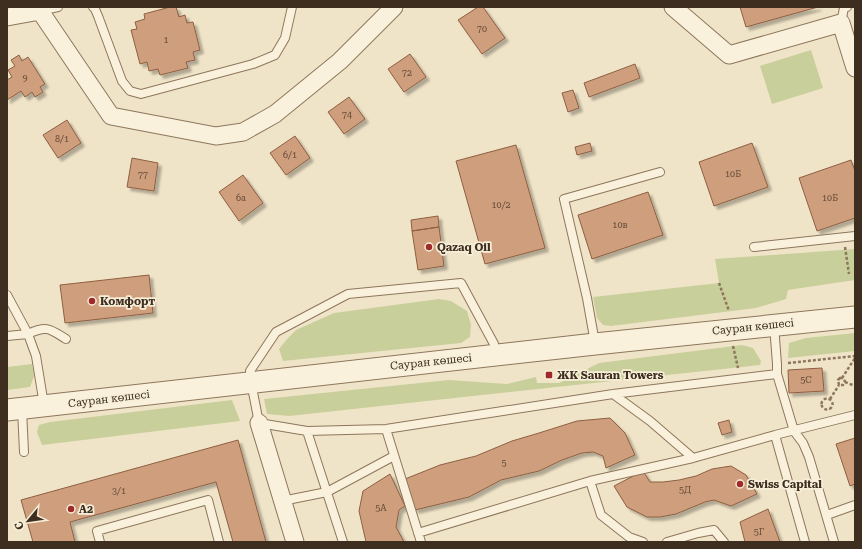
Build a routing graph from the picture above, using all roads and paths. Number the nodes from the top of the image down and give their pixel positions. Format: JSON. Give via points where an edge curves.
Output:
{"nodes":[{"id":1,"x":58,"y":7,"type":"edge"},
{"id":2,"x":93,"y":7,"type":"edge"},
{"id":3,"x":292,"y":7,"type":"edge"},
{"id":4,"x":394,"y":7,"type":"edge"},
{"id":5,"x":673,"y":7,"type":"edge"},
{"id":6,"x":847,"y":7,"type":"edge"},
{"id":7,"x":40,"y":11,"type":"junction"},
{"id":8,"x":7,"y":17,"type":"edge"},
{"id":9,"x":841,"y":23,"type":"junction"},
{"id":10,"x":855,"y":68,"type":"edge"},
{"id":11,"x":660,"y":172,"type":"dead end"},
{"id":12,"x":855,"y":236,"type":"edge"},
{"id":13,"x":844,"y":237,"type":"junction"},
{"id":14,"x":754,"y":247,"type":"dead end"},
{"id":15,"x":849,"y":274,"type":"dead end"},
{"id":16,"x":719,"y":283,"type":"dead end"},
{"id":17,"x":7,"y":295,"type":"edge"},
{"id":18,"x":729,"y":311,"type":"dead end"},
{"id":19,"x":855,"y":316,"type":"edge"},
{"id":20,"x":774,"y":324,"type":"junction"},
{"id":21,"x":28,"y":334,"type":"junction"},
{"id":22,"x":7,"y":336,"type":"edge"},
{"id":23,"x":66,"y":339,"type":"dead end"},
{"id":24,"x":595,"y":344,"type":"junction"},
{"id":25,"x":733,"y":346,"type":"dead end"},
{"id":26,"x":496,"y":354,"type":"junction"},
{"id":27,"x":855,"y":357,"type":"edge"},
{"id":28,"x":777,"y":364,"type":"junction"},
{"id":29,"x":777,"y":374,"type":"junction"},
{"id":30,"x":842,"y":378,"type":"junction"},
{"id":31,"x":740,"y":379,"type":"junction"},
{"id":32,"x":251,"y":382,"type":"junction"},
{"id":33,"x":845,"y":382,"type":"junction"},
{"id":34,"x":839,"y":385,"type":"junction"},
{"id":35,"x":855,"y":386,"type":"edge"},
{"id":36,"x":614,"y":394,"type":"junction"},
{"id":37,"x":830,"y":398,"type":"junction"},
{"id":38,"x":44,"y":406,"type":"junction"},
{"id":39,"x":14,"y":409,"type":"edge"},
{"id":40,"x":855,"y":415,"type":"edge"},
{"id":41,"x":259,"y":423,"type":"junction"},
{"id":42,"x":386,"y":429,"type":"junction"},
{"id":43,"x":307,"y":431,"type":"junction"},
{"id":44,"x":794,"y":431,"type":"junction"},
{"id":45,"x":775,"y":435,"type":"junction"},
{"id":46,"x":24,"y":452,"type":"dead end"},
{"id":47,"x":394,"y":456,"type":"junction"},
{"id":48,"x":693,"y":458,"type":"junction"},
{"id":49,"x":590,"y":481,"type":"junction"},
{"id":50,"x":327,"y":492,"type":"junction"},
{"id":51,"x":282,"y":501,"type":"junction"},
{"id":52,"x":855,"y":505,"type":"edge"},
{"id":53,"x":827,"y":515,"type":"junction"},
{"id":54,"x":418,"y":533,"type":"junction"},
{"id":55,"x":100,"y":542,"type":"edge"},
{"id":56,"x":220,"y":542,"type":"edge"},
{"id":57,"x":295,"y":542,"type":"edge"},
{"id":58,"x":343,"y":542,"type":"edge"},
{"id":59,"x":421,"y":542,"type":"edge"},
{"id":60,"x":643,"y":542,"type":"edge"},
{"id":61,"x":666,"y":542,"type":"edge"},
{"id":62,"x":724,"y":542,"type":"edge"},
{"id":63,"x":805,"y":542,"type":"edge"},
{"id":64,"x":834,"y":542,"type":"edge"}],
"edges":[{"from":1,"to":7,"type":"lane"},
{"from":2,"to":3,"type":"lane","via":[[122,81],[130,91],[141,94],[253,64],[275,55],[285,38]]},
{"from":4,"to":7,"type":"street","via":[[340,61],[275,114],[243,132],[216,136],[111,116]]},
{"from":5,"to":9,"type":"street","via":[[729,55]]},
{"from":6,"to":9,"type":"lane","via":[[844,8]]},
{"from":7,"to":8,"type":"street"},
{"from":9,"to":10,"type":"street"},
{"from":11,"to":24,"type":"lane","via":[[564,199]]},
{"from":12,"to":13,"type":"lane"},
{"from":13,"to":14,"type":"lane"},
{"from":13,"to":15,"type":"path"},
{"from":16,"to":18,"type":"path"},
{"from":17,"to":21,"type":"lane"},
{"from":19,"to":20,"type":"street","name":"Сауран көшесі"},
{"from":20,"to":24,"type":"street","name":"Сауран көшесі"},
{"from":20,"to":28,"type":"lane"},
{"from":21,"to":22,"type":"lane"},
{"from":21,"to":23,"type":"lane","via":[[39,329],[51,329]]},
{"from":21,"to":38,"type":"lane","via":[[36,356]]},
{"from":24,"to":26,"type":"street","name":"Сауран көшесі"},
{"from":25,"to":31,"type":"path"},
{"from":26,"to":32,"type":"street","name":"Сауран көшесі"},
{"from":26,"to":32,"type":"lane","via":[[494,344],[461,283],[348,294],[276,332],[250,372]]},
{"from":27,"to":28,"type":"path"},
{"from":27,"to":30,"type":"path"},
{"from":28,"to":29,"type":"lane"},
{"from":29,"to":31,"type":"lane"},
{"from":29,"to":44,"type":"lane"},
{"from":30,"to":33,"type":"path"},
{"from":30,"to":34,"type":"path","via":[[838,380]]},
{"from":31,"to":36,"type":"lane"},
{"from":32,"to":38,"type":"street","name":"Сауран көшесі"},
{"from":32,"to":41,"type":"lane"},
{"from":33,"to":34,"type":"path"},
{"from":33,"to":35,"type":"path"},
{"from":34,"to":37,"type":"path"},
{"from":36,"to":42,"type":"lane"},
{"from":36,"to":48,"type":"lane"},
{"from":37,"to":37,"type":"path","via":[[822,402],[824,408],[832,406]]},
{"from":38,"to":39,"type":"street","name":"Сауран көшесі"},
{"from":39,"to":46,"type":"lane"},
{"from":40,"to":44,"type":"lane"},
{"from":41,"to":43,"type":"lane"},
{"from":41,"to":51,"type":"street"},
{"from":42,"to":43,"type":"lane"},
{"from":42,"to":47,"type":"lane"},
{"from":43,"to":50,"type":"lane"},
{"from":44,"to":45,"type":"lane"},
{"from":44,"to":53,"type":"lane","via":[[809,457]]},
{"from":45,"to":48,"type":"lane"},
{"from":45,"to":63,"type":"lane"},
{"from":47,"to":50,"type":"lane"},
{"from":47,"to":54,"type":"lane"},
{"from":48,"to":49,"type":"lane"},
{"from":49,"to":54,"type":"lane"},
{"from":49,"to":60,"type":"lane","via":[[601,515],[628,537]]},
{"from":50,"to":51,"type":"lane"},
{"from":50,"to":58,"type":"lane"},
{"from":51,"to":57,"type":"street"},
{"from":52,"to":53,"type":"lane"},
{"from":53,"to":64,"type":"lane"},
{"from":54,"to":59,"type":"lane"},
{"from":55,"to":56,"type":"lane","via":[[97,531],[208,500]]},
{"from":61,"to":62,"type":"lane","via":[[714,530]]}]}
